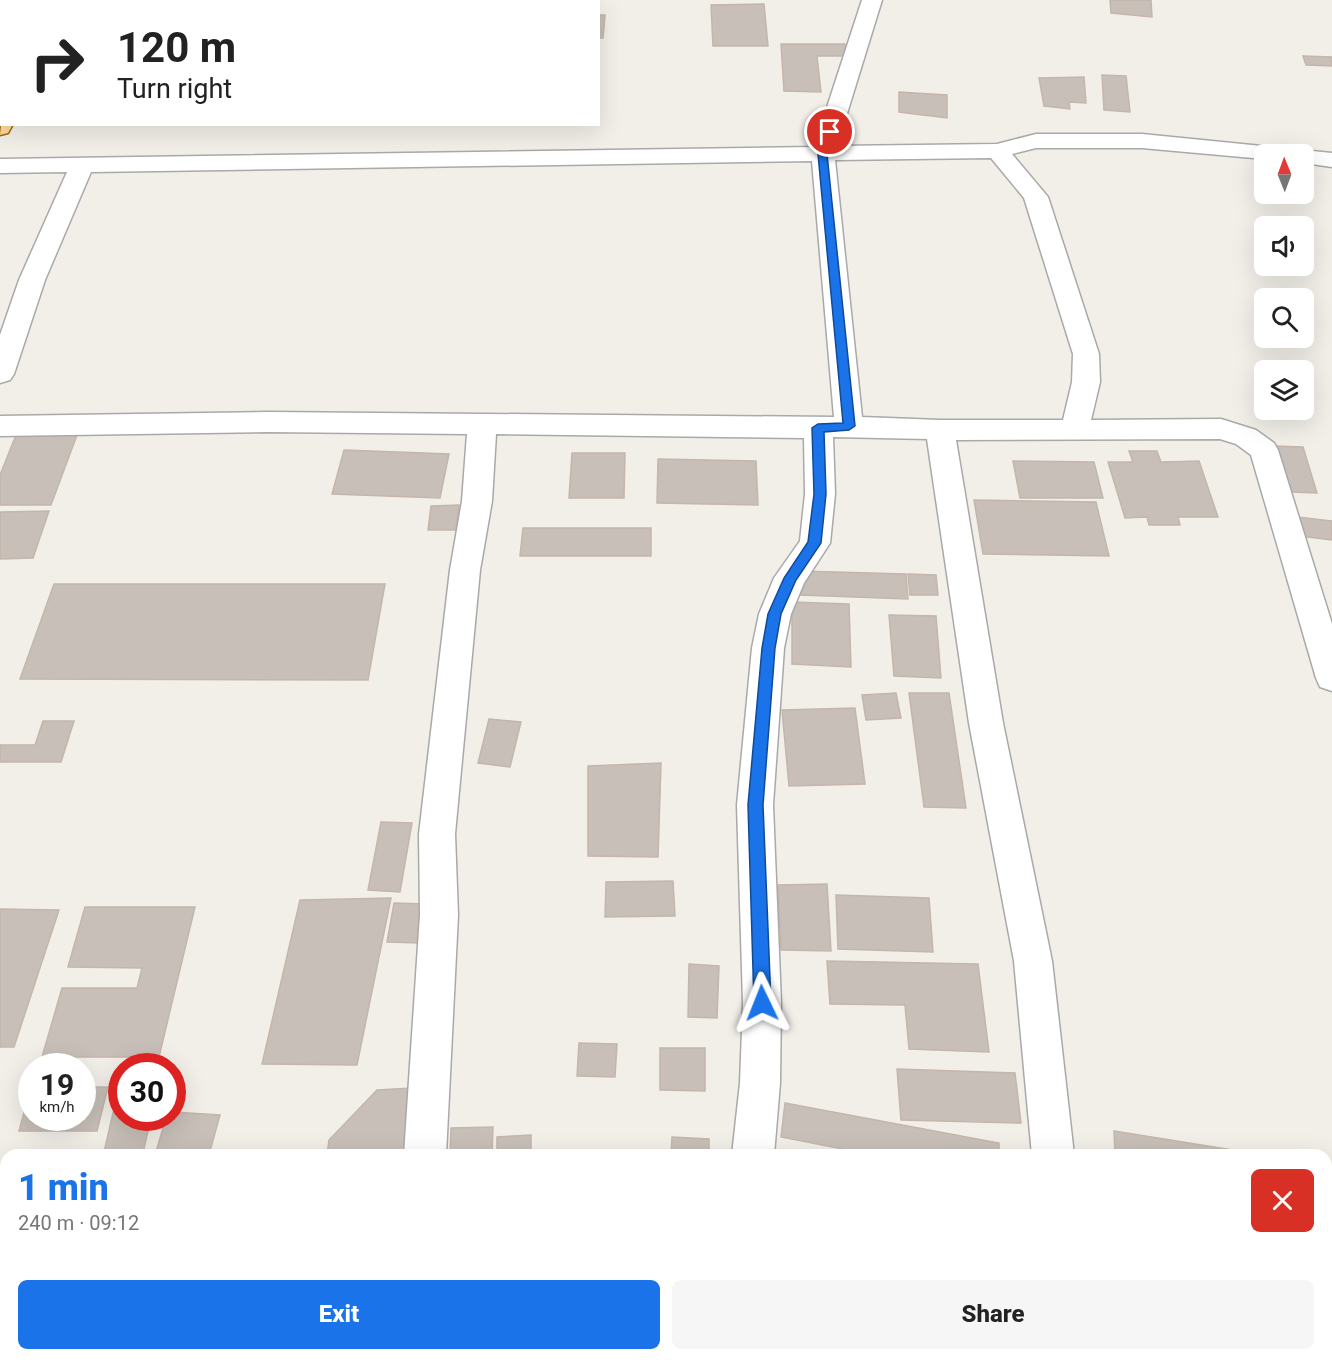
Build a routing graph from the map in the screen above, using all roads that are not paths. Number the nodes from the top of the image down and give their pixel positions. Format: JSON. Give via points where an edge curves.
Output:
{"nodes":[{"id":1,"x":872,"y":0,"type":"edge"},
{"id":2,"x":996,"y":151,"type":"junction"},
{"id":3,"x":1254,"y":151,"type":"edge"},
{"id":4,"x":823,"y":154,"type":"junction"},
{"id":5,"x":1314,"y":157,"type":"edge"},
{"id":6,"x":1332,"y":160,"type":"edge"},
{"id":7,"x":82,"y":165,"type":"junction"},
{"id":8,"x":0,"y":166,"type":"edge"},
{"id":9,"x":0,"y":374,"type":"edge"},
{"id":10,"x":482,"y":424,"type":"junction"},
{"id":11,"x":0,"y":426,"type":"edge"},
{"id":12,"x":834,"y":427,"type":"junction"},
{"id":13,"x":940,"y":430,"type":"junction"},
{"id":14,"x":1075,"y":430,"type":"junction"},
{"id":15,"x":1332,"y":678,"type":"edge"},
{"id":16,"x":425,"y":1149,"type":"edge"},
{"id":17,"x":754,"y":1149,"type":"edge"},
{"id":18,"x":1052,"y":1149,"type":"edge"}],
"edges":[{"from":1,"to":4,"type":"street"},
{"from":2,"to":3,"type":"street","via":[[1036,141],[1142,141]]},
{"from":2,"to":4,"type":"street"},
{"from":2,"to":14,"type":"street","via":[[1036,197],[1086,354],[1086,382]]},
{"from":4,"to":7,"type":"street"},
{"from":4,"to":12,"type":"street"},
{"from":5,"to":6,"type":"street"},
{"from":7,"to":8,"type":"street"},
{"from":7,"to":9,"type":"street","via":[[32,280]]},
{"from":10,"to":11,"type":"street"},
{"from":10,"to":12,"type":"street"},
{"from":10,"to":16,"type":"street","via":[[477,501],[465,570],[437,834],[439,915]]},
{"from":12,"to":13,"type":"street"},
{"from":12,"to":17,"type":"street","via":[[815,543],[790,578],[775,614],[768,648],[755,805],[762,1003]]},
{"from":13,"to":14,"type":"street"},
{"from":13,"to":18,"type":"street","via":[[984,712],[1033,961]]},
{"from":14,"to":15,"type":"street","via":[[1221,429],[1246,437],[1264,450]]}]}
